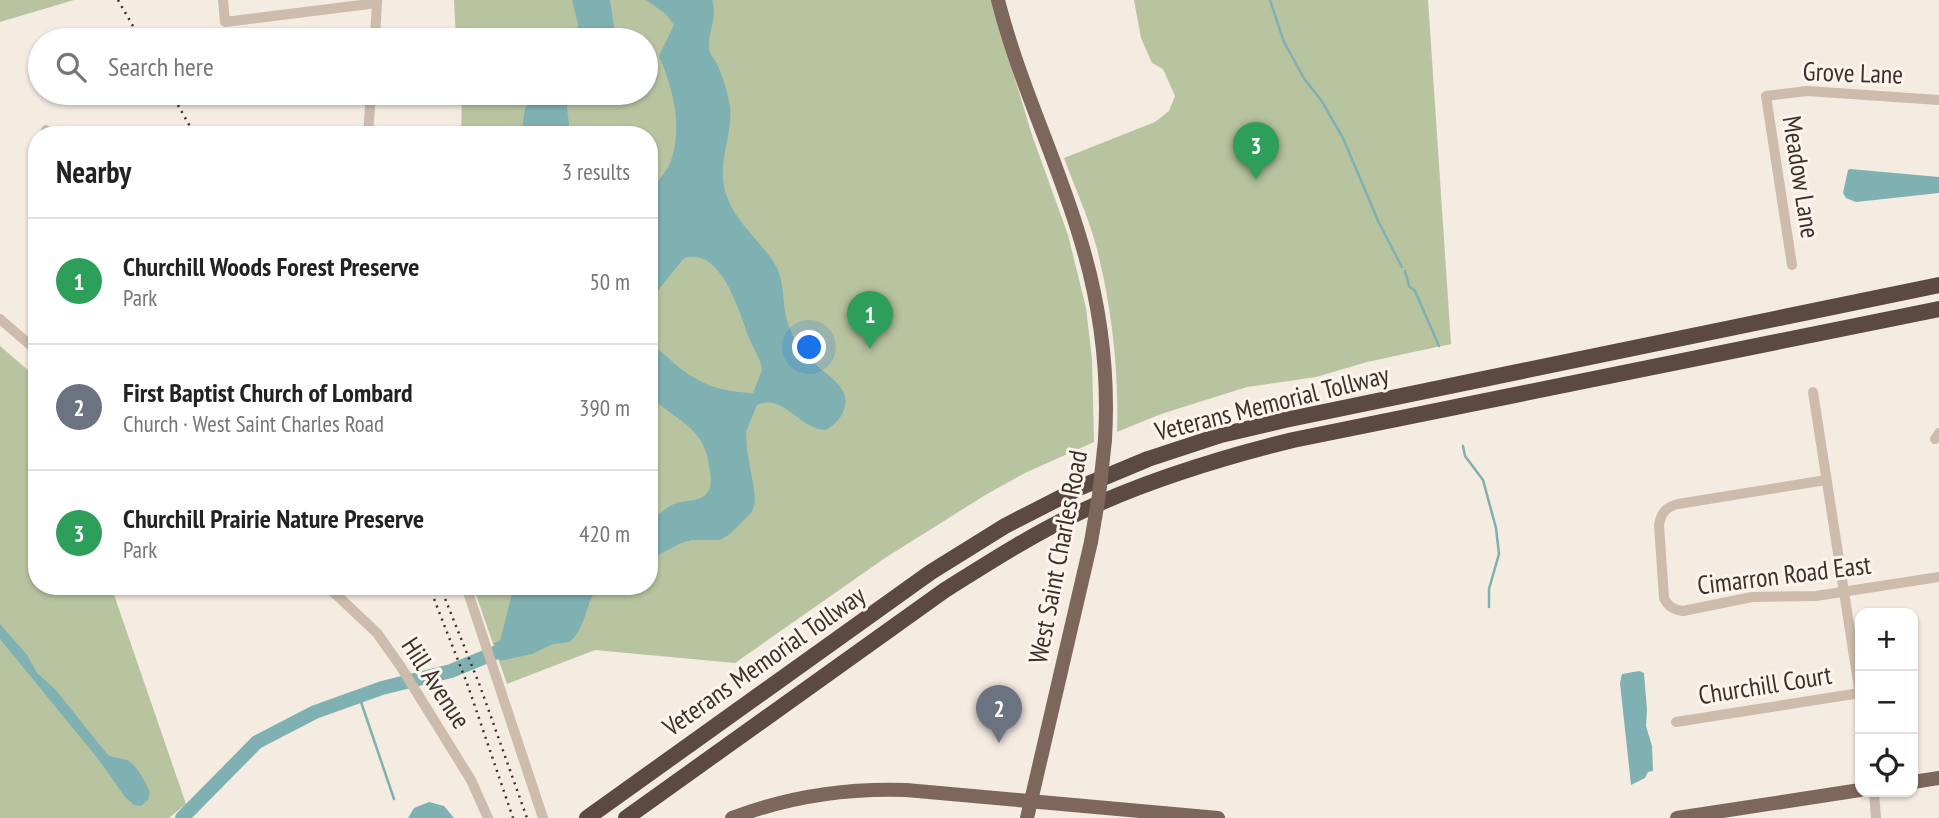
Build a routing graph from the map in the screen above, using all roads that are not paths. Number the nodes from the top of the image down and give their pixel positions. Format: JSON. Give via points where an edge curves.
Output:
{"nodes":[{"id":1,"x":223,"y":0,"type":"edge"},
{"id":2,"x":998,"y":0,"type":"edge"},
{"id":3,"x":377,"y":2,"type":"edge"},
{"id":4,"x":376,"y":28,"type":"edge"},
{"id":5,"x":1766,"y":96,"type":"joint"},
{"id":6,"x":1939,"y":100,"type":"edge"},
{"id":7,"x":370,"y":105,"type":"edge"},
{"id":8,"x":369,"y":126,"type":"edge"},
{"id":9,"x":1792,"y":265,"type":"dead end"},
{"id":10,"x":1939,"y":284,"type":"edge"},
{"id":11,"x":1939,"y":309,"type":"edge"},
{"id":12,"x":0,"y":319,"type":"edge"},
{"id":13,"x":28,"y":343,"type":"edge"},
{"id":14,"x":1813,"y":392,"type":"dead end"},
{"id":15,"x":1826,"y":480,"type":"junction"},
{"id":16,"x":1939,"y":577,"type":"edge"},
{"id":17,"x":1844,"y":593,"type":"junction"},
{"id":18,"x":337,"y":595,"type":"edge"},
{"id":19,"x":469,"y":595,"type":"edge"},
{"id":20,"x":1856,"y":671,"type":"edge"},
{"id":21,"x":1855,"y":695,"type":"edge"},
{"id":22,"x":1676,"y":722,"type":"dead end"},
{"id":23,"x":1939,"y":778,"type":"edge"},
{"id":24,"x":1918,"y":781,"type":"edge"},
{"id":25,"x":1855,"y":791,"type":"edge"},
{"id":26,"x":1875,"y":797,"type":"edge"},
{"id":27,"x":1031,"y":802,"type":"junction"},
{"id":28,"x":488,"y":818,"type":"edge"},
{"id":29,"x":543,"y":818,"type":"edge"},
{"id":30,"x":587,"y":818,"type":"edge"},
{"id":31,"x":626,"y":818,"type":"edge"},
{"id":32,"x":732,"y":818,"type":"edge"},
{"id":33,"x":1027,"y":818,"type":"edge"},
{"id":34,"x":1218,"y":818,"type":"edge"},
{"id":35,"x":1677,"y":818,"type":"edge"},
{"id":36,"x":1877,"y":818,"type":"edge"}],
"edges":[{"from":1,"to":3,"type":"street","via":[[225,22]]},
{"from":2,"to":27,"type":"main road","name":"West Saint Charles Road","bridge":true,"via":[[1016,65],[1074,219],[1088,267],[1103,354],[1105,440],[1099,495]]},
{"from":3,"to":4,"type":"street"},
{"from":5,"to":6,"type":"street","name":"Grove Lane","via":[[1807,91]]},
{"from":5,"to":9,"type":"street","name":"Meadow Lane"},
{"from":7,"to":8,"type":"street"},
{"from":10,"to":30,"type":"highway","name":"Veterans Memorial Tollway","via":[[1285,420],[1221,435],[1127,467],[973,545]]},
{"from":11,"to":31,"type":"highway","name":"Veterans Memorial Tollway","via":[[1293,440],[1156,480],[1079,512],[944,590]]},
{"from":12,"to":13,"type":"street"},
{"from":14,"to":15,"type":"street"},
{"from":15,"to":17,"type":"street"},
{"from":15,"to":17,"type":"street","name":"Cimarron Road East","via":[[1670,506],[1660,520],[1664,598],[1678,610],[1752,597]]},
{"from":16,"to":17,"type":"street","name":"Cimarron Road East"},
{"from":17,"to":20,"type":"street"},
{"from":18,"to":28,"type":"street","name":"Hill Avenue","via":[[377,633],[401,667],[471,780]]},
{"from":19,"to":29,"type":"street"},
{"from":21,"to":22,"type":"street","name":"Churchill Court"},
{"from":23,"to":24,"type":"main road"},
{"from":25,"to":35,"type":"main road"},
{"from":26,"to":36,"type":"street"},
{"from":27,"to":32,"type":"main road","via":[[870,790],[798,799]]},
{"from":27,"to":33,"type":"main road","name":"West Saint Charles Road"},
{"from":27,"to":34,"type":"main road"}]}
